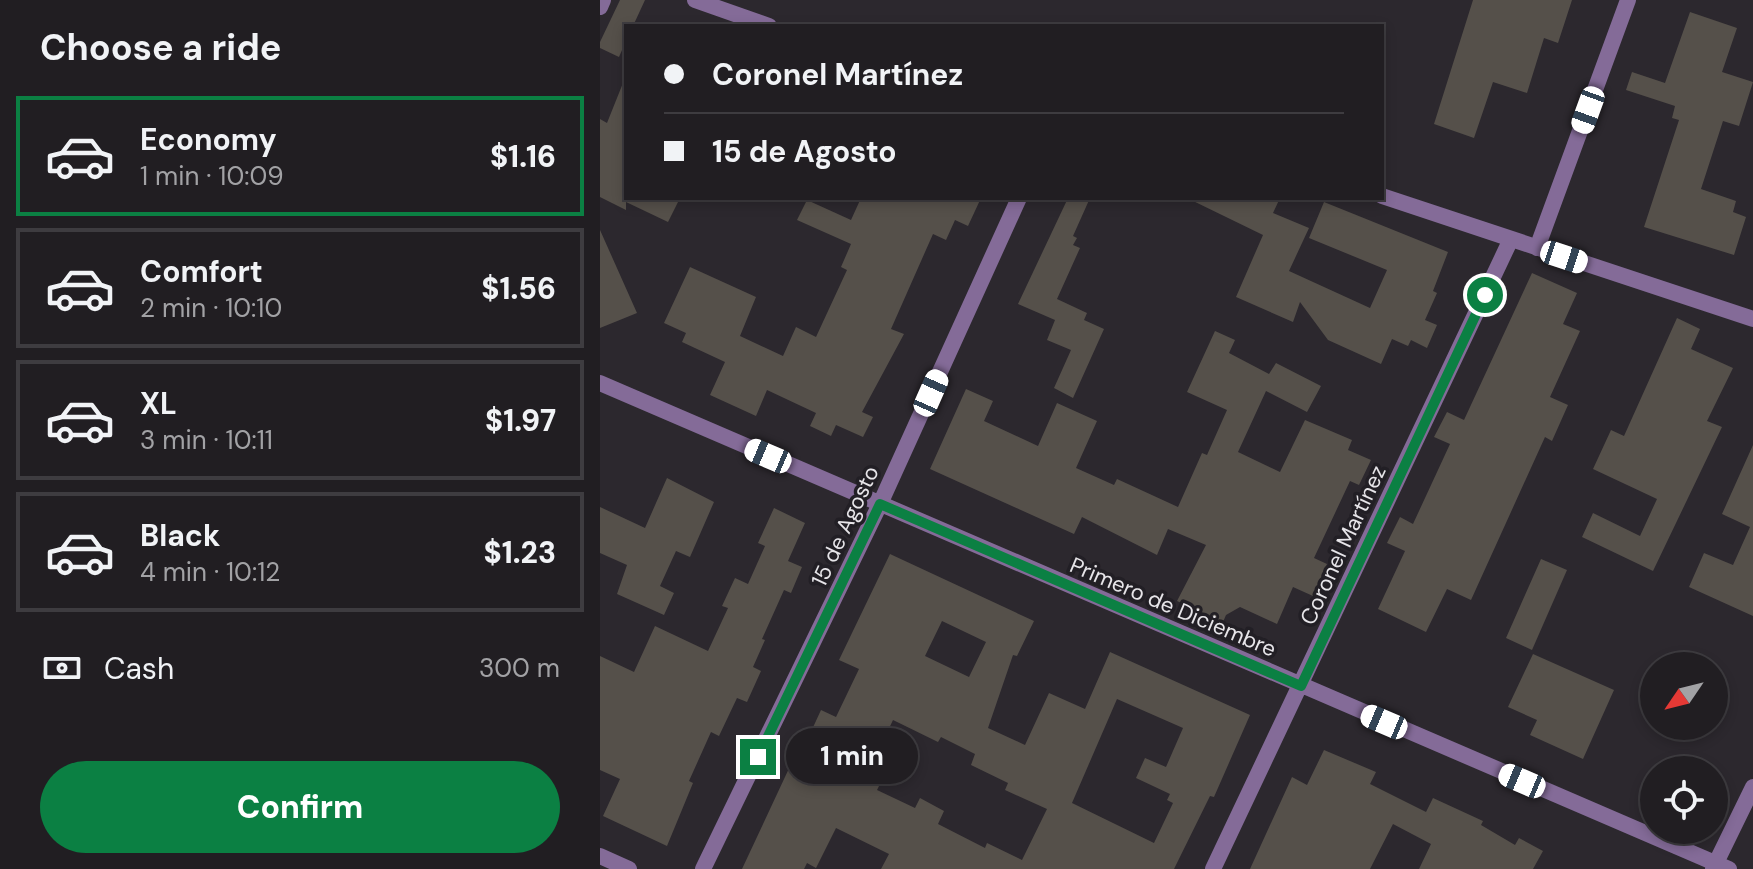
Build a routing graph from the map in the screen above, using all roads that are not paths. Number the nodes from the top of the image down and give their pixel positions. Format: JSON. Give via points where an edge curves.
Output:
{"nodes":[{"id":1,"x":603,"y":0,"type":"edge"},
{"id":2,"x":695,"y":0,"type":"edge"},
{"id":3,"x":1628,"y":0,"type":"edge"},
{"id":4,"x":600,"y":7,"type":"edge"},
{"id":5,"x":763,"y":24,"type":"edge"},
{"id":6,"x":1384,"y":197,"type":"edge"},
{"id":7,"x":1018,"y":200,"type":"edge"},
{"id":8,"x":1511,"y":239,"type":"junction"},
{"id":9,"x":1537,"y":248,"type":"junction"},
{"id":10,"x":1753,"y":319,"type":"edge"},
{"id":11,"x":600,"y":383,"type":"edge"},
{"id":12,"x":880,"y":504,"type":"junction"},
{"id":13,"x":1301,"y":686,"type":"junction"},
{"id":14,"x":1753,"y":787,"type":"edge"},
{"id":15,"x":600,"y":856,"type":"edge"},
{"id":16,"x":1719,"y":867,"type":"edge"},
{"id":17,"x":629,"y":869,"type":"edge"},
{"id":18,"x":703,"y":869,"type":"edge"},
{"id":19,"x":1213,"y":869,"type":"edge"}],
"edges":[{"from":1,"to":4,"type":"street"},
{"from":2,"to":5,"type":"street"},
{"from":3,"to":9,"type":"street"},
{"from":6,"to":8,"type":"street"},
{"from":7,"to":12,"type":"street","name":"15 de Agosto"},
{"from":8,"to":9,"type":"street"},
{"from":8,"to":13,"type":"street","name":"Coronel Martínez"},
{"from":9,"to":10,"type":"street"},
{"from":11,"to":12,"type":"street","name":"Primero de Diciembre"},
{"from":12,"to":13,"type":"street","name":"Primero de Diciembre"},
{"from":12,"to":18,"type":"street","name":"15 de Agosto"},
{"from":13,"to":16,"type":"street","name":"Primero de Diciembre"},
{"from":13,"to":19,"type":"street","name":"Coronel Martínez"},
{"from":14,"to":16,"type":"street"},
{"from":15,"to":17,"type":"street"}]}
